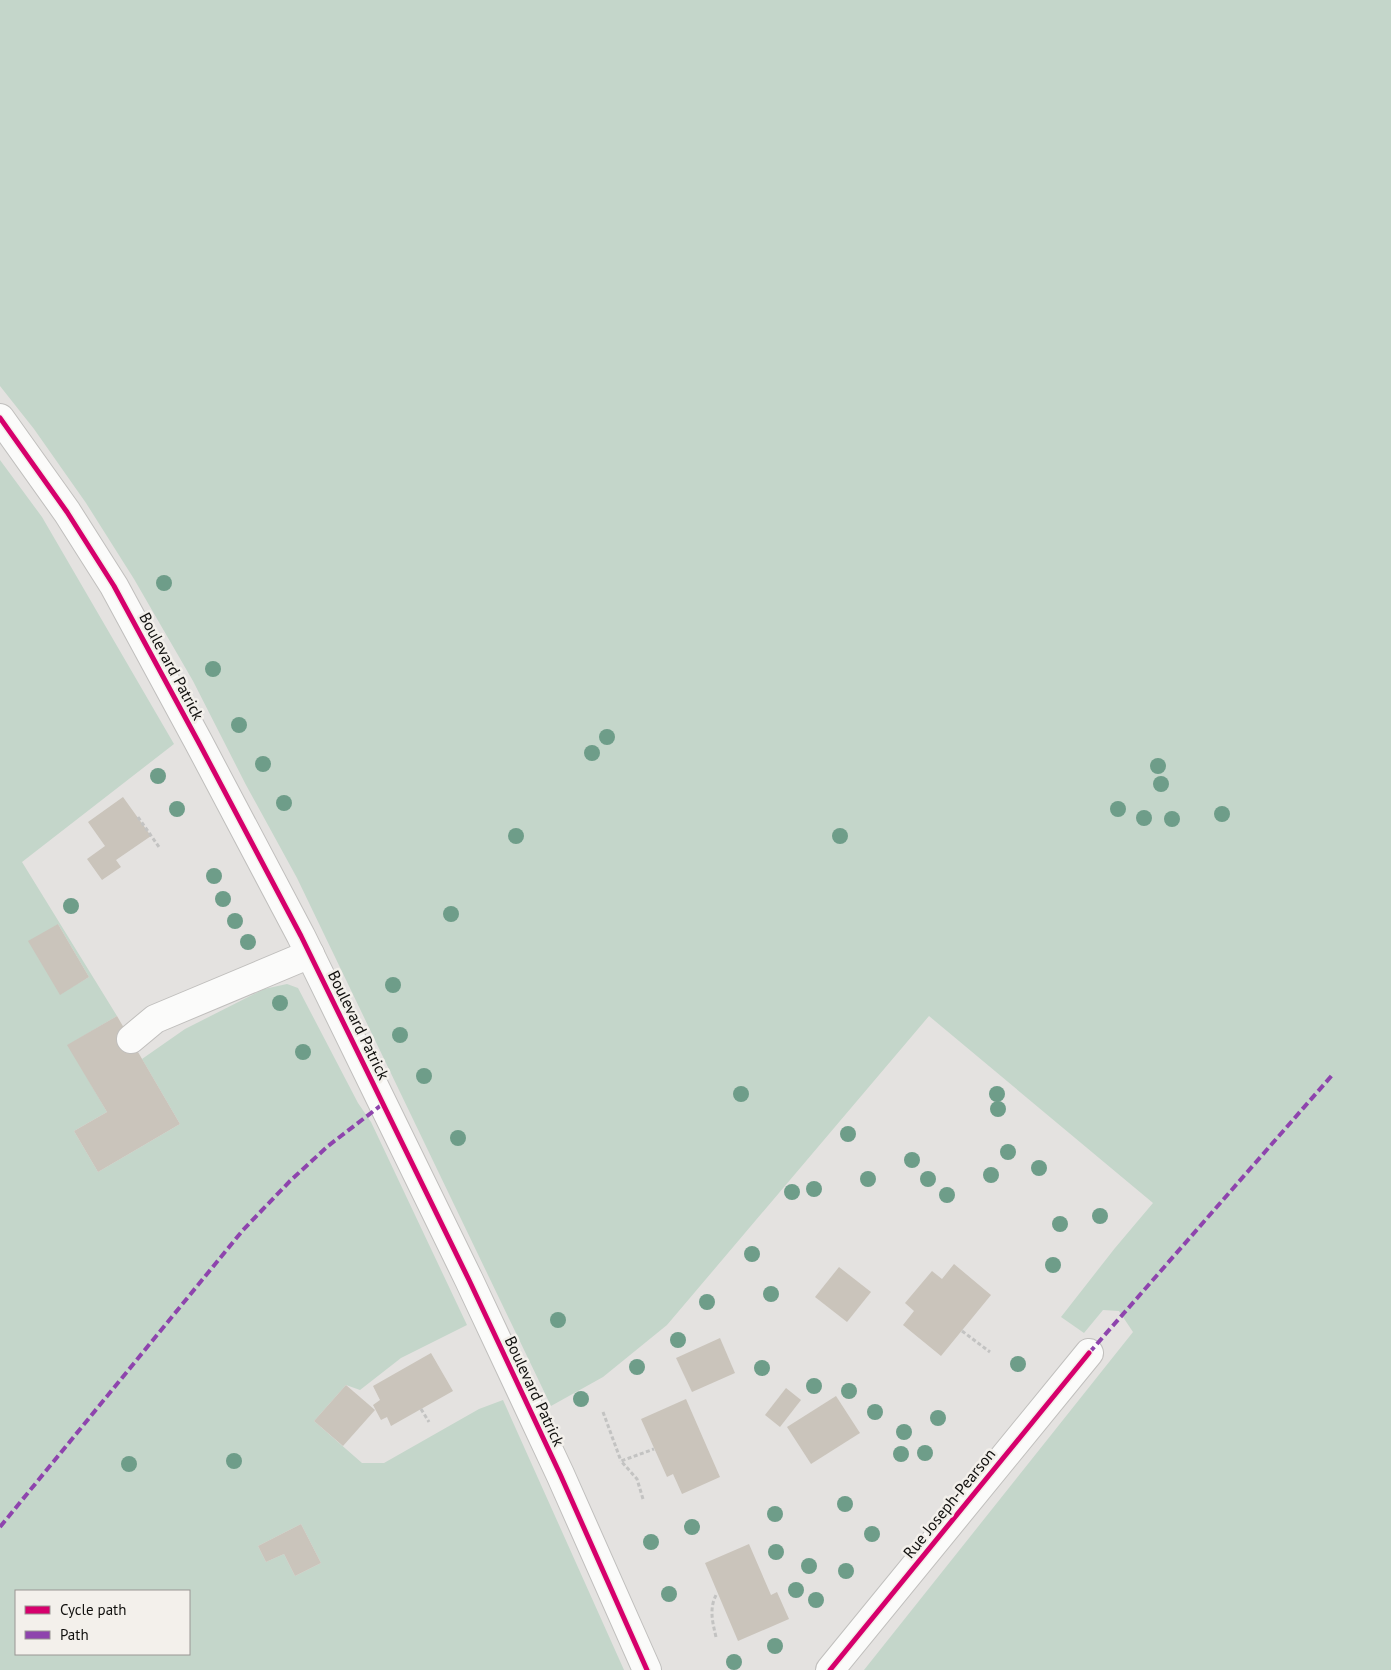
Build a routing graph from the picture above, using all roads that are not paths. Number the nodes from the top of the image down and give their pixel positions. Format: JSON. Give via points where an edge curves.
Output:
{"nodes":[{"id":1,"x":0,"y":418,"type":"edge"},
{"id":2,"x":310,"y":954,"type":"junction"},
{"id":3,"x":130,"y":1039,"type":"dead end"},
{"id":4,"x":1089,"y":1353,"type":"dead end"},
{"id":5,"x":647,"y":1670,"type":"edge"},
{"id":6,"x":830,"y":1670,"type":"edge"}],
"edges":[{"from":1,"to":2,"type":"street","name":"Boulevard Patrick","via":[[67,512],[114,586]]},
{"from":2,"to":3,"type":"street","via":[[155,1019]]},
{"from":2,"to":5,"type":"street","name":"Boulevard Patrick","via":[[469,1280]]},
{"from":4,"to":6,"type":"street","name":"Rue Joseph-Pearson"}]}
